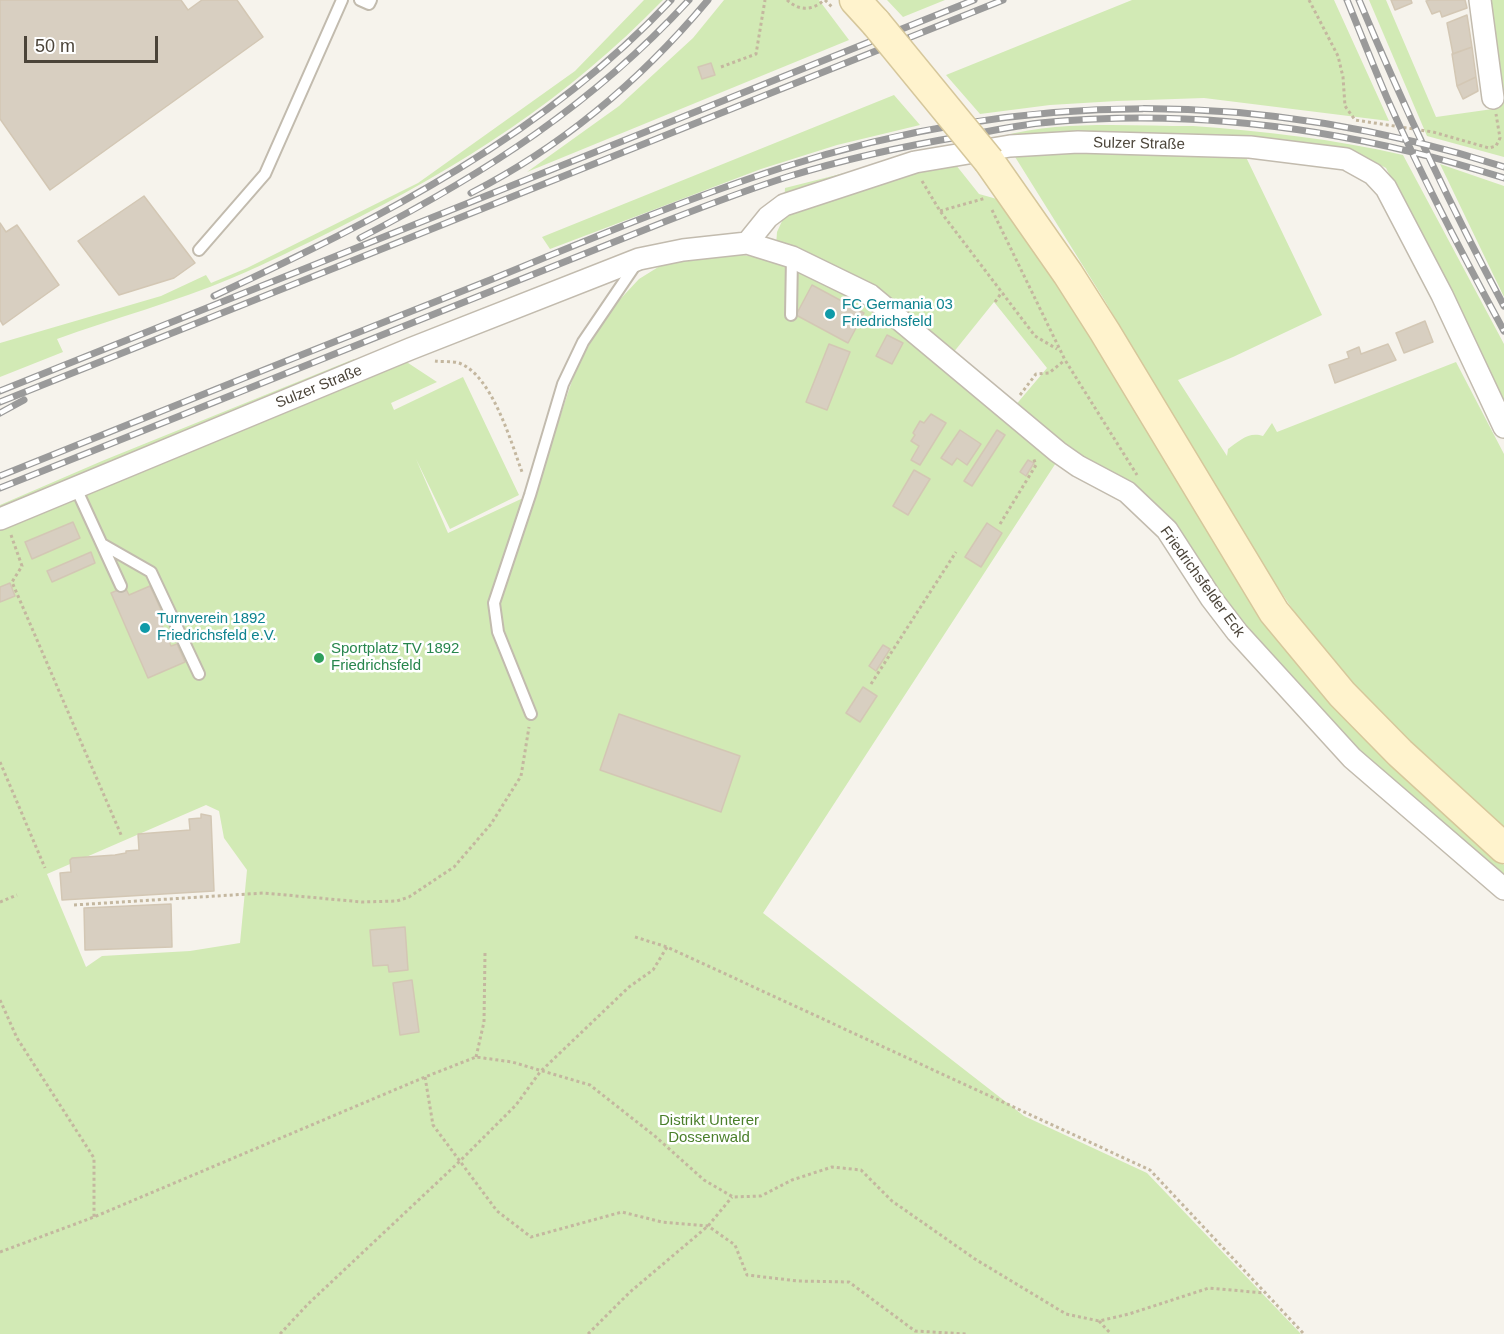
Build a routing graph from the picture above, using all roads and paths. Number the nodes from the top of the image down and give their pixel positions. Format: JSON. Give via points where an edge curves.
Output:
{"nodes":[{"id":1,"x":342,"y":0,"type":"edge"},
{"id":2,"x":360,"y":0,"type":"edge"},
{"id":3,"x":372,"y":0,"type":"edge"},
{"id":4,"x":765,"y":0,"type":"edge"},
{"id":5,"x":786,"y":0,"type":"edge"},
{"id":6,"x":824,"y":0,"type":"edge"},
{"id":7,"x":855,"y":0,"type":"edge"},
{"id":8,"x":1309,"y":0,"type":"edge"},
{"id":9,"x":1480,"y":0,"type":"edge"},
{"id":10,"x":721,"y":68,"type":"dead end"},
{"id":11,"x":1493,"y":98,"type":"dead end"},
{"id":12,"x":1498,"y":126,"type":"dead end"},
{"id":13,"x":925,"y":186,"type":"dead end"},
{"id":14,"x":981,"y":190,"type":"dead end"},
{"id":15,"x":991,"y":208,"type":"dead end"},
{"id":16,"x":940,"y":211,"type":"junction"},
{"id":17,"x":747,"y":243,"type":"junction"},
{"id":18,"x":199,"y":250,"type":"dead end"},
{"id":19,"x":792,"y":257,"type":"junction"},
{"id":20,"x":639,"y":259,"type":"junction"},
{"id":21,"x":1002,"y":292,"type":"junction"},
{"id":22,"x":995,"y":302,"type":"dead end"},
{"id":23,"x":791,"y":315,"type":"dead end"},
{"id":24,"x":410,"y":350,"type":"junction"},
{"id":25,"x":1059,"y":350,"type":"junction"},
{"id":26,"x":1065,"y":360,"type":"junction"},
{"id":27,"x":1008,"y":411,"type":"junction"},
{"id":28,"x":1504,"y":427,"type":"edge"},
{"id":29,"x":1033,"y":457,"type":"dead end"},
{"id":30,"x":75,"y":486,"type":"junction"},
{"id":31,"x":530,"y":495,"type":"junction"},
{"id":32,"x":1136,"y":500,"type":"junction"},
{"id":33,"x":2,"y":518,"type":"edge"},
{"id":34,"x":1000,"y":524,"type":"dead end"},
{"id":35,"x":102,"y":544,"type":"junction"},
{"id":36,"x":956,"y":552,"type":"dead end"},
{"id":37,"x":121,"y":586,"type":"dead end"},
{"id":38,"x":199,"y":674,"type":"dead end"},
{"id":39,"x":871,"y":684,"type":"dead end"},
{"id":40,"x":531,"y":714,"type":"joint"},
{"id":41,"x":0,"y":762,"type":"edge"},
{"id":42,"x":122,"y":837,"type":"dead end"},
{"id":43,"x":1504,"y":848,"type":"edge"},
{"id":44,"x":45,"y":868,"type":"dead end"},
{"id":45,"x":1504,"y":889,"type":"edge"},
{"id":46,"x":16,"y":895,"type":"dead end"},
{"id":47,"x":0,"y":902,"type":"edge"},
{"id":48,"x":74,"y":905,"type":"dead end"},
{"id":49,"x":635,"y":937,"type":"dead end"},
{"id":50,"x":667,"y":947,"type":"junction"},
{"id":51,"x":486,"y":953,"type":"dead end"},
{"id":52,"x":0,"y":1000,"type":"edge"},
{"id":53,"x":476,"y":1057,"type":"junction"},
{"id":54,"x":540,"y":1072,"type":"junction"},
{"id":55,"x":425,"y":1077,"type":"junction"},
{"id":56,"x":460,"y":1161,"type":"junction"},
{"id":57,"x":733,"y":1197,"type":"junction"},
{"id":58,"x":94,"y":1217,"type":"junction"},
{"id":59,"x":708,"y":1226,"type":"junction"},
{"id":60,"x":0,"y":1252,"type":"edge"},
{"id":61,"x":1264,"y":1293,"type":"junction"},
{"id":62,"x":1099,"y":1321,"type":"junction"},
{"id":63,"x":280,"y":1334,"type":"edge"},
{"id":64,"x":588,"y":1334,"type":"edge"},
{"id":65,"x":966,"y":1334,"type":"edge"},
{"id":66,"x":1111,"y":1334,"type":"edge"},
{"id":67,"x":1304,"y":1334,"type":"edge"}],
"edges":[{"from":1,"to":18,"type":"lane","via":[[265,174]]},
{"from":2,"to":3,"type":"lane","via":[[369,4]]},
{"from":4,"to":10,"type":"path","via":[[756,54]]},
{"from":5,"to":6,"type":"path","via":[[804,9],[817,7]]},
{"from":7,"to":43,"type":"main road","bridge":true,"via":[[989,161],[1068,274],[1274,612],[1342,694]]},
{"from":8,"to":12,"type":"path","via":[[1338,56],[1345,106],[1355,120],[1433,132],[1489,148],[1496,146],[1500,138]]},
{"from":9,"to":11,"type":"street"},
{"from":13,"to":16,"type":"path"},
{"from":14,"to":16,"type":"path","via":[[986,198]]},
{"from":15,"to":25,"type":"path"},
{"from":16,"to":21,"type":"path"},
{"from":17,"to":19,"type":"street","name":"Friedrichsfelder Eck"},
{"from":17,"to":20,"type":"street","name":"Sulzer Straße"},
{"from":17,"to":28,"type":"street","name":"Sulzer Straße","via":[[784,205],[915,162],[1010,146],[1078,142],[1250,147],[1346,159],[1373,174],[1386,188]]},
{"from":19,"to":23,"type":"lane"},
{"from":19,"to":27,"type":"street","name":"Friedrichsfelder Eck","via":[[870,295]]},
{"from":20,"to":24,"type":"street","name":"Sulzer Straße"},
{"from":20,"to":31,"type":"lane","via":[[583,342],[563,384]]},
{"from":21,"to":22,"type":"path"},
{"from":21,"to":25,"type":"path","via":[[1035,336]]},
{"from":24,"to":30,"type":"street","name":"Sulzer Straße"},
{"from":24,"to":31,"type":"path","via":[[422,360],[459,363],[487,389]]},
{"from":25,"to":26,"type":"path"},
{"from":26,"to":27,"type":"path","via":[[1049,374],[1036,374]]},
{"from":26,"to":32,"type":"path","via":[[1137,472]]},
{"from":27,"to":32,"type":"street","name":"Friedrichsfelder Eck","via":[[1078,466]]},
{"from":29,"to":34,"type":"path","via":[[1036,465]]},
{"from":30,"to":33,"type":"street","name":"Sulzer Straße"},
{"from":30,"to":35,"type":"lane"},
{"from":31,"to":40,"type":"lane","via":[[494,603],[498,632]]},
{"from":32,"to":45,"type":"street","name":"Friedrichsfelder Eck","via":[[1167,530],[1237,632],[1352,758]]},
{"from":33,"to":42,"type":"path","via":[[22,566],[12,582]]},
{"from":35,"to":37,"type":"lane"},
{"from":35,"to":38,"type":"lane","via":[[151,572]]},
{"from":36,"to":39,"type":"path"},
{"from":40,"to":48,"type":"path","via":[[521,776],[491,824],[454,867],[409,897],[362,902],[264,893]]},
{"from":41,"to":44,"type":"path"},
{"from":46,"to":47,"type":"path"},
{"from":49,"to":50,"type":"path"},
{"from":50,"to":54,"type":"path","via":[[653,970],[629,987]]},
{"from":50,"to":61,"type":"path","via":[[1150,1170]]},
{"from":51,"to":53,"type":"path","via":[[484,1022]]},
{"from":52,"to":58,"type":"path","via":[[16,1038],[94,1158]]},
{"from":53,"to":54,"type":"path","via":[[512,1062]]},
{"from":53,"to":55,"type":"path"},
{"from":54,"to":56,"type":"path","via":[[516,1105]]},
{"from":54,"to":57,"type":"path","via":[[590,1085],[704,1180]]},
{"from":55,"to":56,"type":"path","via":[[433,1125]]},
{"from":55,"to":58,"type":"path"},
{"from":56,"to":59,"type":"path","via":[[497,1211],[531,1237],[622,1212],[662,1222]]},
{"from":56,"to":63,"type":"path"},
{"from":57,"to":59,"type":"path"},
{"from":57,"to":62,"type":"path","via":[[761,1196],[792,1180],[832,1167],[861,1170],[892,1201],[975,1259],[1066,1314]]},
{"from":58,"to":60,"type":"path"},
{"from":59,"to":64,"type":"path","via":[[630,1292]]},
{"from":59,"to":65,"type":"path","via":[[735,1245],[747,1275],[849,1282],[915,1331]]},
{"from":61,"to":62,"type":"path","via":[[1209,1288]]},
{"from":61,"to":67,"type":"path"},
{"from":62,"to":66,"type":"path"}]}
